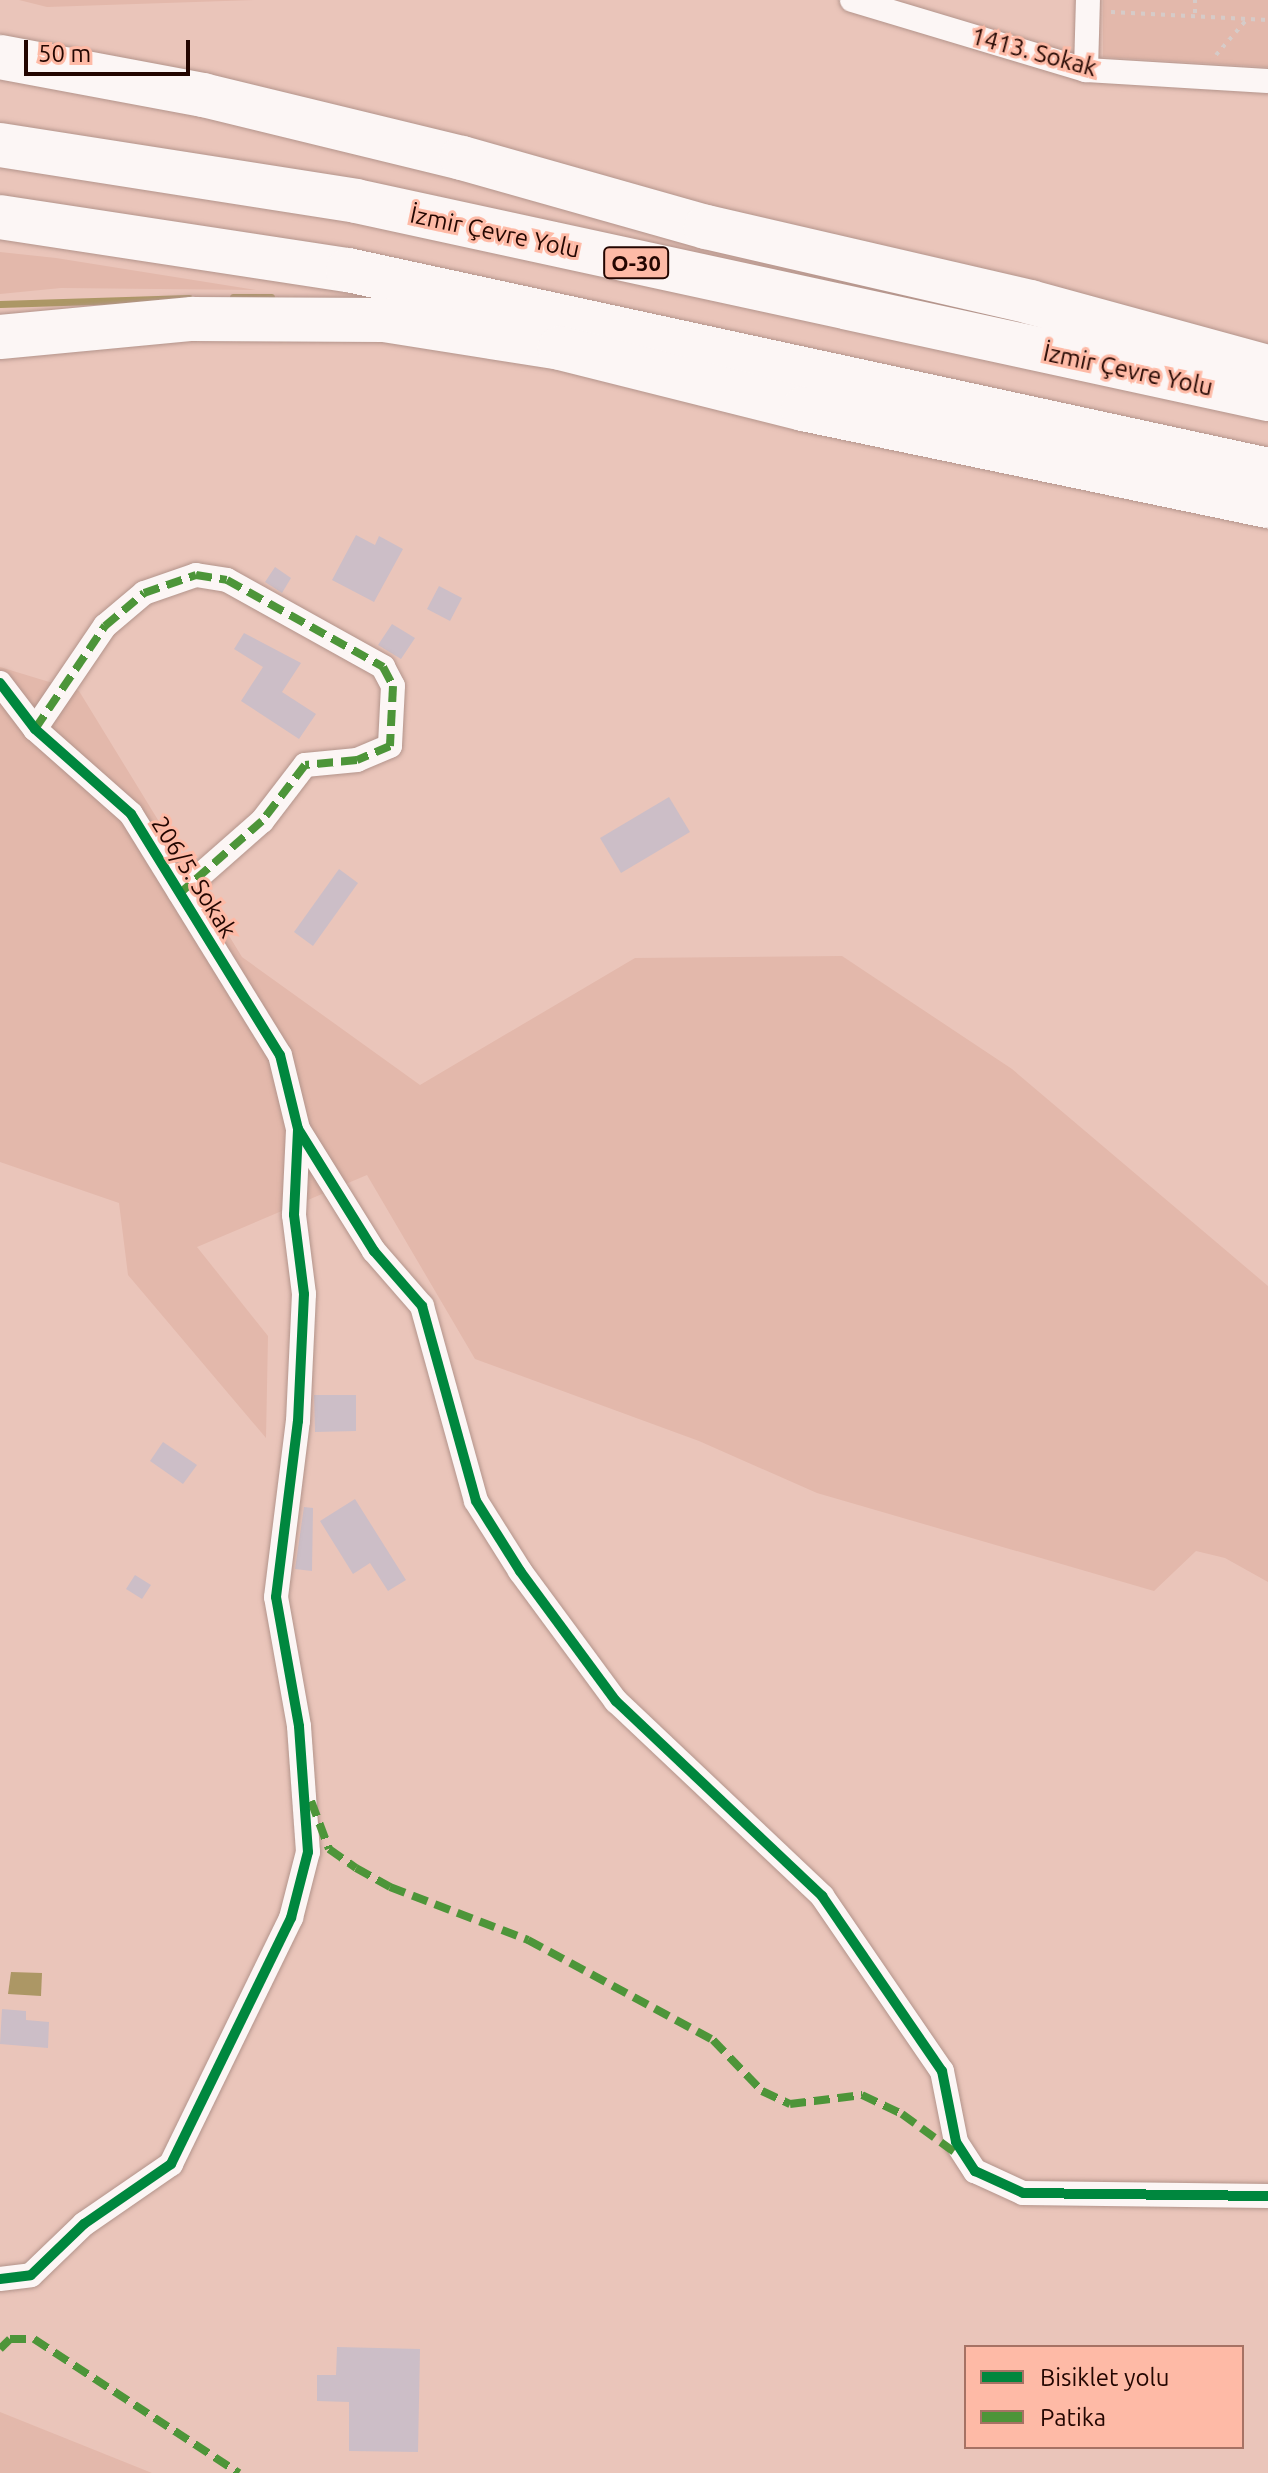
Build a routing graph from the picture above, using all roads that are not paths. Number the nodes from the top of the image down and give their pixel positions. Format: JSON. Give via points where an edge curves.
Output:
{"nodes":[{"id":1,"x":852,"y":0,"type":"edge"},
{"id":2,"x":1088,"y":0,"type":"edge"},
{"id":3,"x":0,"y":57,"type":"edge"},
{"id":4,"x":1086,"y":70,"type":"junction"},
{"id":5,"x":1268,"y":81,"type":"edge"},
{"id":6,"x":0,"y":145,"type":"edge"},
{"id":7,"x":0,"y":217,"type":"edge"},
{"id":8,"x":0,"y":337,"type":"edge"},
{"id":9,"x":1268,"y":367,"type":"edge"},
{"id":10,"x":1268,"y":399,"type":"edge"},
{"id":11,"x":1268,"y":470,"type":"edge"},
{"id":12,"x":1268,"y":506,"type":"edge"},
{"id":13,"x":0,"y":683,"type":"edge"},
{"id":14,"x":35,"y":729,"type":"junction"},
{"id":15,"x":180,"y":893,"type":"junction"},
{"id":16,"x":298,"y":1129,"type":"junction"},
{"id":17,"x":1268,"y":2196,"type":"edge"},
{"id":18,"x":0,"y":2279,"type":"edge"}],
"edges":[{"from":1,"to":4,"type":"street","name":"1413. Sokak"},
{"from":2,"to":4,"type":"street"},
{"from":3,"to":9,"type":"highway","via":[[203,95],[448,154],[706,227],[1030,302]]},
{"from":4,"to":5,"type":"street","name":"1413. Sokak"},
{"from":6,"to":10,"type":"highway","name":"İzmir Çevre Yolu","number":"O-30","via":[[356,201]]},
{"from":7,"to":11,"type":"highway","via":[[348,270]]},
{"from":8,"to":12,"type":"highway","via":[[192,319],[384,320],[560,348],[803,409]]},
{"from":13,"to":14,"type":"street","name":"206/5. Sokak"},
{"from":14,"to":15,"type":"street","name":"206/5. Sokak","via":[[131,814]]},
{"from":14,"to":15,"type":"street","via":[[105,626],[144,593],[196,575],[227,580],[383,667],[393,686],[390,746],[357,760],[305,765],[262,821]]},
{"from":15,"to":16,"type":"street","name":"206/5. Sokak","via":[[280,1055]]},
{"from":16,"to":17,"type":"street","via":[[374,1251],[422,1306],[476,1501],[520,1571],[616,1701],[822,1896],[942,2071],[956,2142],[975,2171],[1023,2193]]},
{"from":16,"to":18,"type":"street","via":[[294,1215],[304,1294],[298,1421],[276,1597],[299,1726],[308,1852],[291,1918],[171,2164],[84,2224],[31,2275]]}]}
